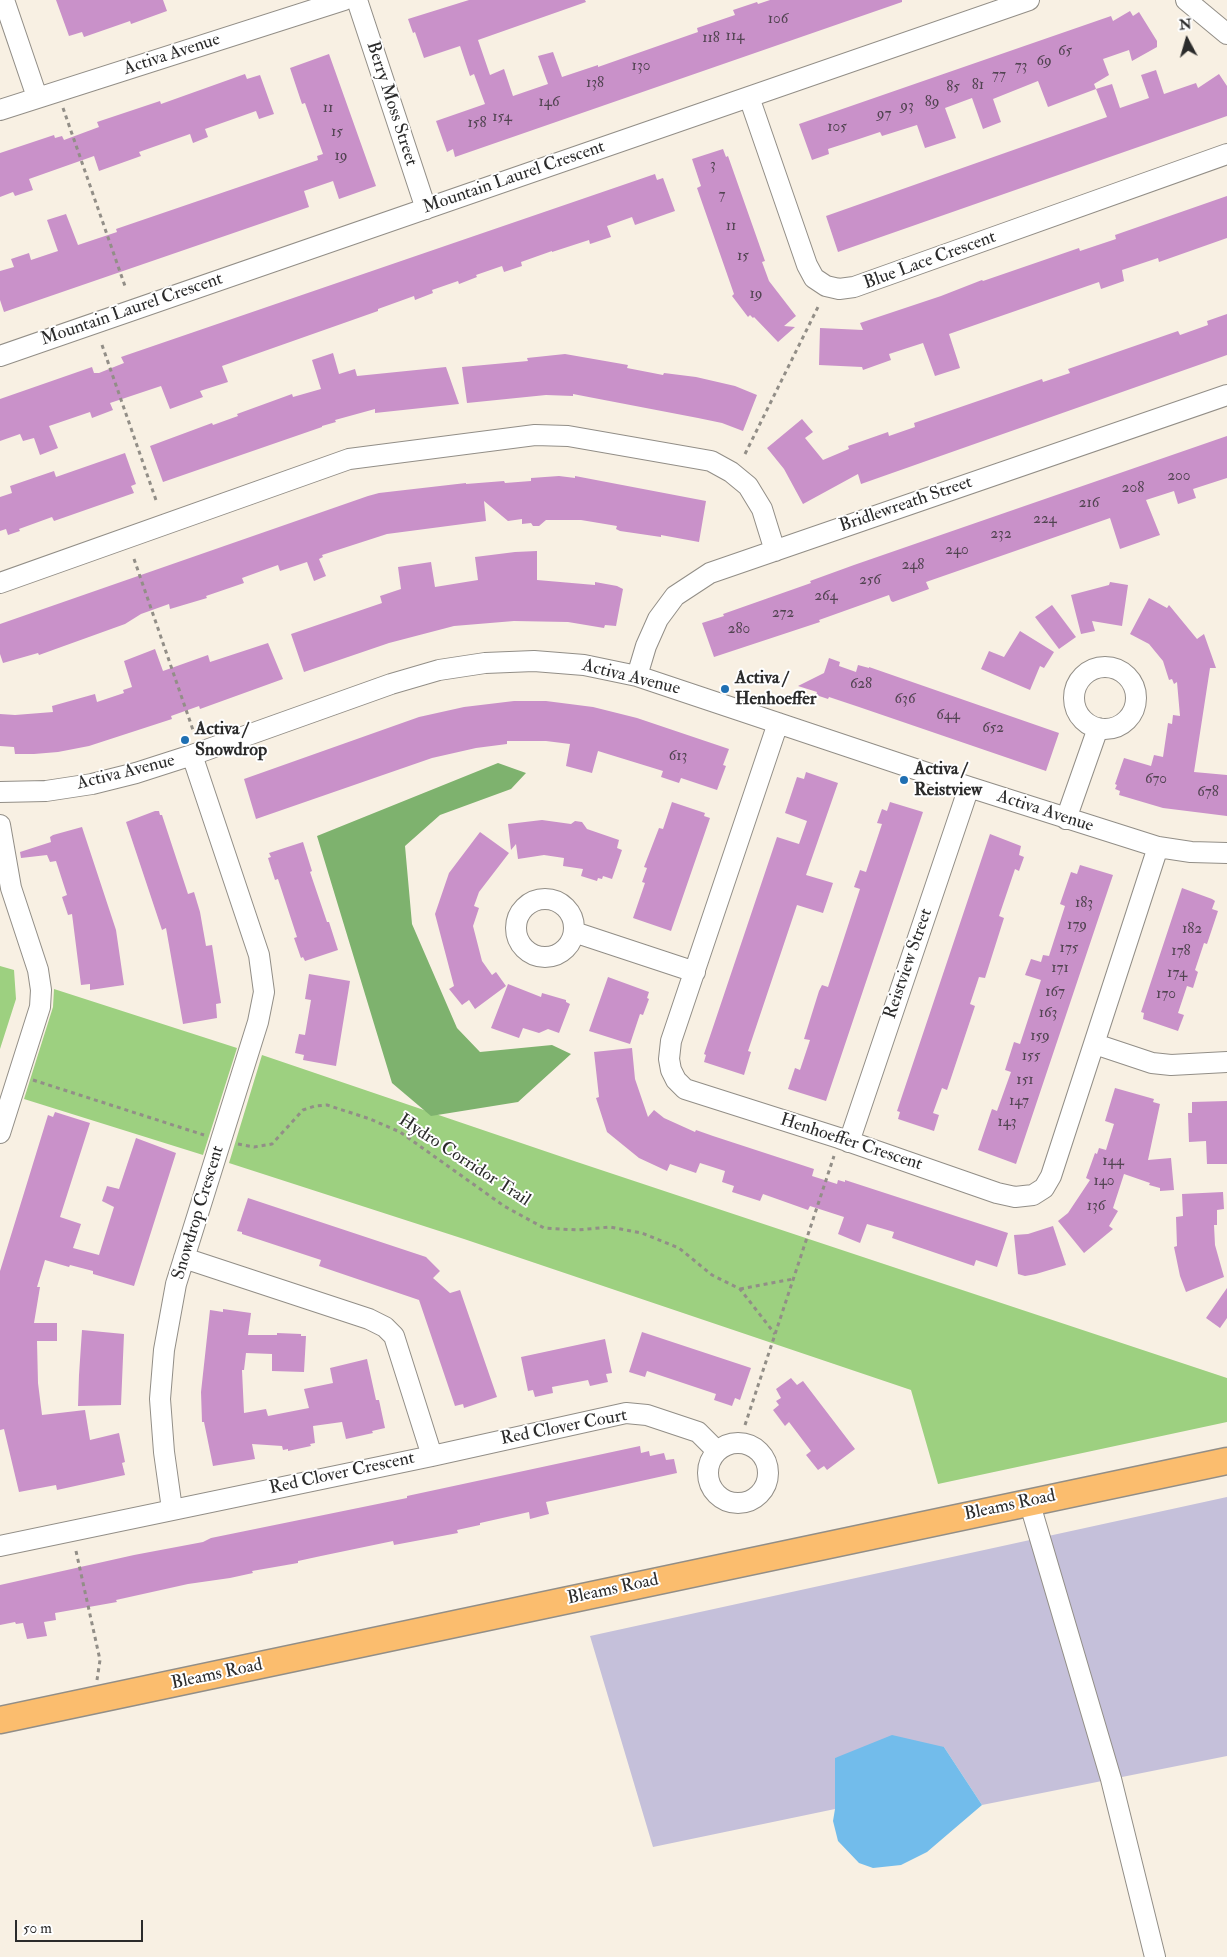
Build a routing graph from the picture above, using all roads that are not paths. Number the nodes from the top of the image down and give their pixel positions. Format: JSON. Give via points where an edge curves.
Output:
{"nodes":[{"id":1,"x":4,"y":0,"type":"edge"},
{"id":2,"x":344,"y":0,"type":"edge"},
{"id":3,"x":357,"y":0,"type":"edge"},
{"id":4,"x":1029,"y":0,"type":"edge"},
{"id":5,"x":1186,"y":0,"type":"edge"},
{"id":6,"x":1227,"y":34,"type":"edge"},
{"id":7,"x":749,"y":97,"type":"junction"},
{"id":8,"x":38,"y":98,"type":"junction"},
{"id":9,"x":0,"y":110,"type":"edge"},
{"id":10,"x":1227,"y":154,"type":"edge"},
{"id":11,"x":426,"y":209,"type":"junction"},
{"id":12,"x":0,"y":356,"type":"edge"},
{"id":13,"x":1227,"y":395,"type":"edge"},
{"id":14,"x":775,"y":550,"type":"junction"},
{"id":15,"x":0,"y":583,"type":"edge"},
{"id":16,"x":637,"y":676,"type":"junction"},
{"id":17,"x":778,"y":723,"type":"junction"},
{"id":18,"x":1098,"y":728,"type":"dead end"},
{"id":19,"x":192,"y":755,"type":"junction"},
{"id":20,"x":969,"y":787,"type":"junction"},
{"id":21,"x":0,"y":792,"type":"edge"},
{"id":22,"x":1066,"y":819,"type":"junction"},
{"id":23,"x":0,"y":825,"type":"edge"},
{"id":24,"x":1158,"y":847,"type":"junction"},
{"id":25,"x":1227,"y":854,"type":"edge"},
{"id":26,"x":574,"y":932,"type":"dead end"},
{"id":27,"x":694,"y":972,"type":"junction"},
{"id":28,"x":1095,"y":1044,"type":"junction"},
{"id":29,"x":1227,"y":1062,"type":"edge"},
{"id":30,"x":0,"y":1133,"type":"edge"},
{"id":31,"x":844,"y":1140,"type":"junction"},
{"id":32,"x":184,"y":1258,"type":"junction"},
{"id":33,"x":717,"y":1451,"type":"dead end"},
{"id":34,"x":432,"y":1456,"type":"junction"},
{"id":35,"x":1227,"y":1461,"type":"edge"},
{"id":36,"x":1030,"y":1501,"type":"junction"},
{"id":37,"x":172,"y":1509,"type":"junction"},
{"id":38,"x":0,"y":1546,"type":"edge"},
{"id":39,"x":0,"y":1720,"type":"edge"},
{"id":40,"x":1155,"y":1957,"type":"edge"}],
"edges":[{"from":1,"to":8,"type":"street"},
{"from":2,"to":8,"type":"street","name":"Activa Avenue"},
{"from":3,"to":11,"type":"street","name":"Berry Moss Street"},
{"from":4,"to":7,"type":"street","name":"Mountain Laurel Crescent"},
{"from":5,"to":6,"type":"street"},
{"from":7,"to":10,"type":"street","name":"Blue Lace Crescent","via":[[814,278],[839,289],[854,287]]},
{"from":7,"to":11,"type":"street","name":"Mountain Laurel Crescent"},
{"from":8,"to":9,"type":"street","name":"Activa Avenue"},
{"from":11,"to":12,"type":"street","name":"Mountain Laurel Crescent"},
{"from":13,"to":14,"type":"street","name":"Bridlewreath Street"},
{"from":14,"to":15,"type":"street","via":[[762,509],[748,486],[711,461],[568,436],[535,435],[349,459]]},
{"from":14,"to":16,"type":"street","name":"Bridlewreath Street","via":[[710,573],[675,596],[658,619]]},
{"from":16,"to":17,"type":"street","name":"Activa Avenue"},
{"from":16,"to":19,"type":"street","name":"Activa Avenue","via":[[584,664],[534,661],[485,663],[439,670]]},
{"from":17,"to":20,"type":"street","name":"Activa Avenue"},
{"from":17,"to":27,"type":"street","name":"Henhoeffer Crescent"},
{"from":18,"to":22,"type":"street"},
{"from":19,"to":21,"type":"street","name":"Activa Avenue","via":[[92,784],[46,791]]},
{"from":19,"to":32,"type":"street","name":"Snowdrop Crescent","via":[[259,955],[264,992],[258,1022]]},
{"from":20,"to":22,"type":"street","name":"Activa Avenue"},
{"from":20,"to":31,"type":"street","name":"Reistview Street"},
{"from":22,"to":24,"type":"street","name":"Activa Avenue"},
{"from":23,"to":30,"type":"street","via":[[11,888],[42,990],[40,1007]]},
{"from":24,"to":25,"type":"street","name":"Activa Avenue"},
{"from":24,"to":28,"type":"street","name":"Henhoeffer Crescent"},
{"from":26,"to":27,"type":"street"},
{"from":27,"to":31,"type":"street","name":"Henhoeffer Crescent","via":[[671,1041],[669,1059],[676,1080],[685,1089]]},
{"from":28,"to":29,"type":"street","via":[[1152,1063]]},
{"from":28,"to":31,"type":"street","name":"Henhoeffer Crescent","via":[[1052,1176],[1034,1195],[997,1193]]},
{"from":32,"to":34,"type":"street","name":"Red Clover Crescent","via":[[385,1327],[394,1336]]},
{"from":32,"to":37,"type":"street","name":"Snowdrop Crescent","via":[[164,1350],[160,1399]]},
{"from":33,"to":34,"type":"street","name":"Red Clover Court","via":[[698,1432],[647,1414],[626,1413]]},
{"from":34,"to":37,"type":"street","name":"Red Clover Crescent"},
{"from":35,"to":36,"type":"main road","name":"Bleams Road"},
{"from":36,"to":39,"type":"main road","name":"Bleams Road"},
{"from":36,"to":40,"type":"street","via":[[1111,1779]]},
{"from":37,"to":38,"type":"street"}]}
